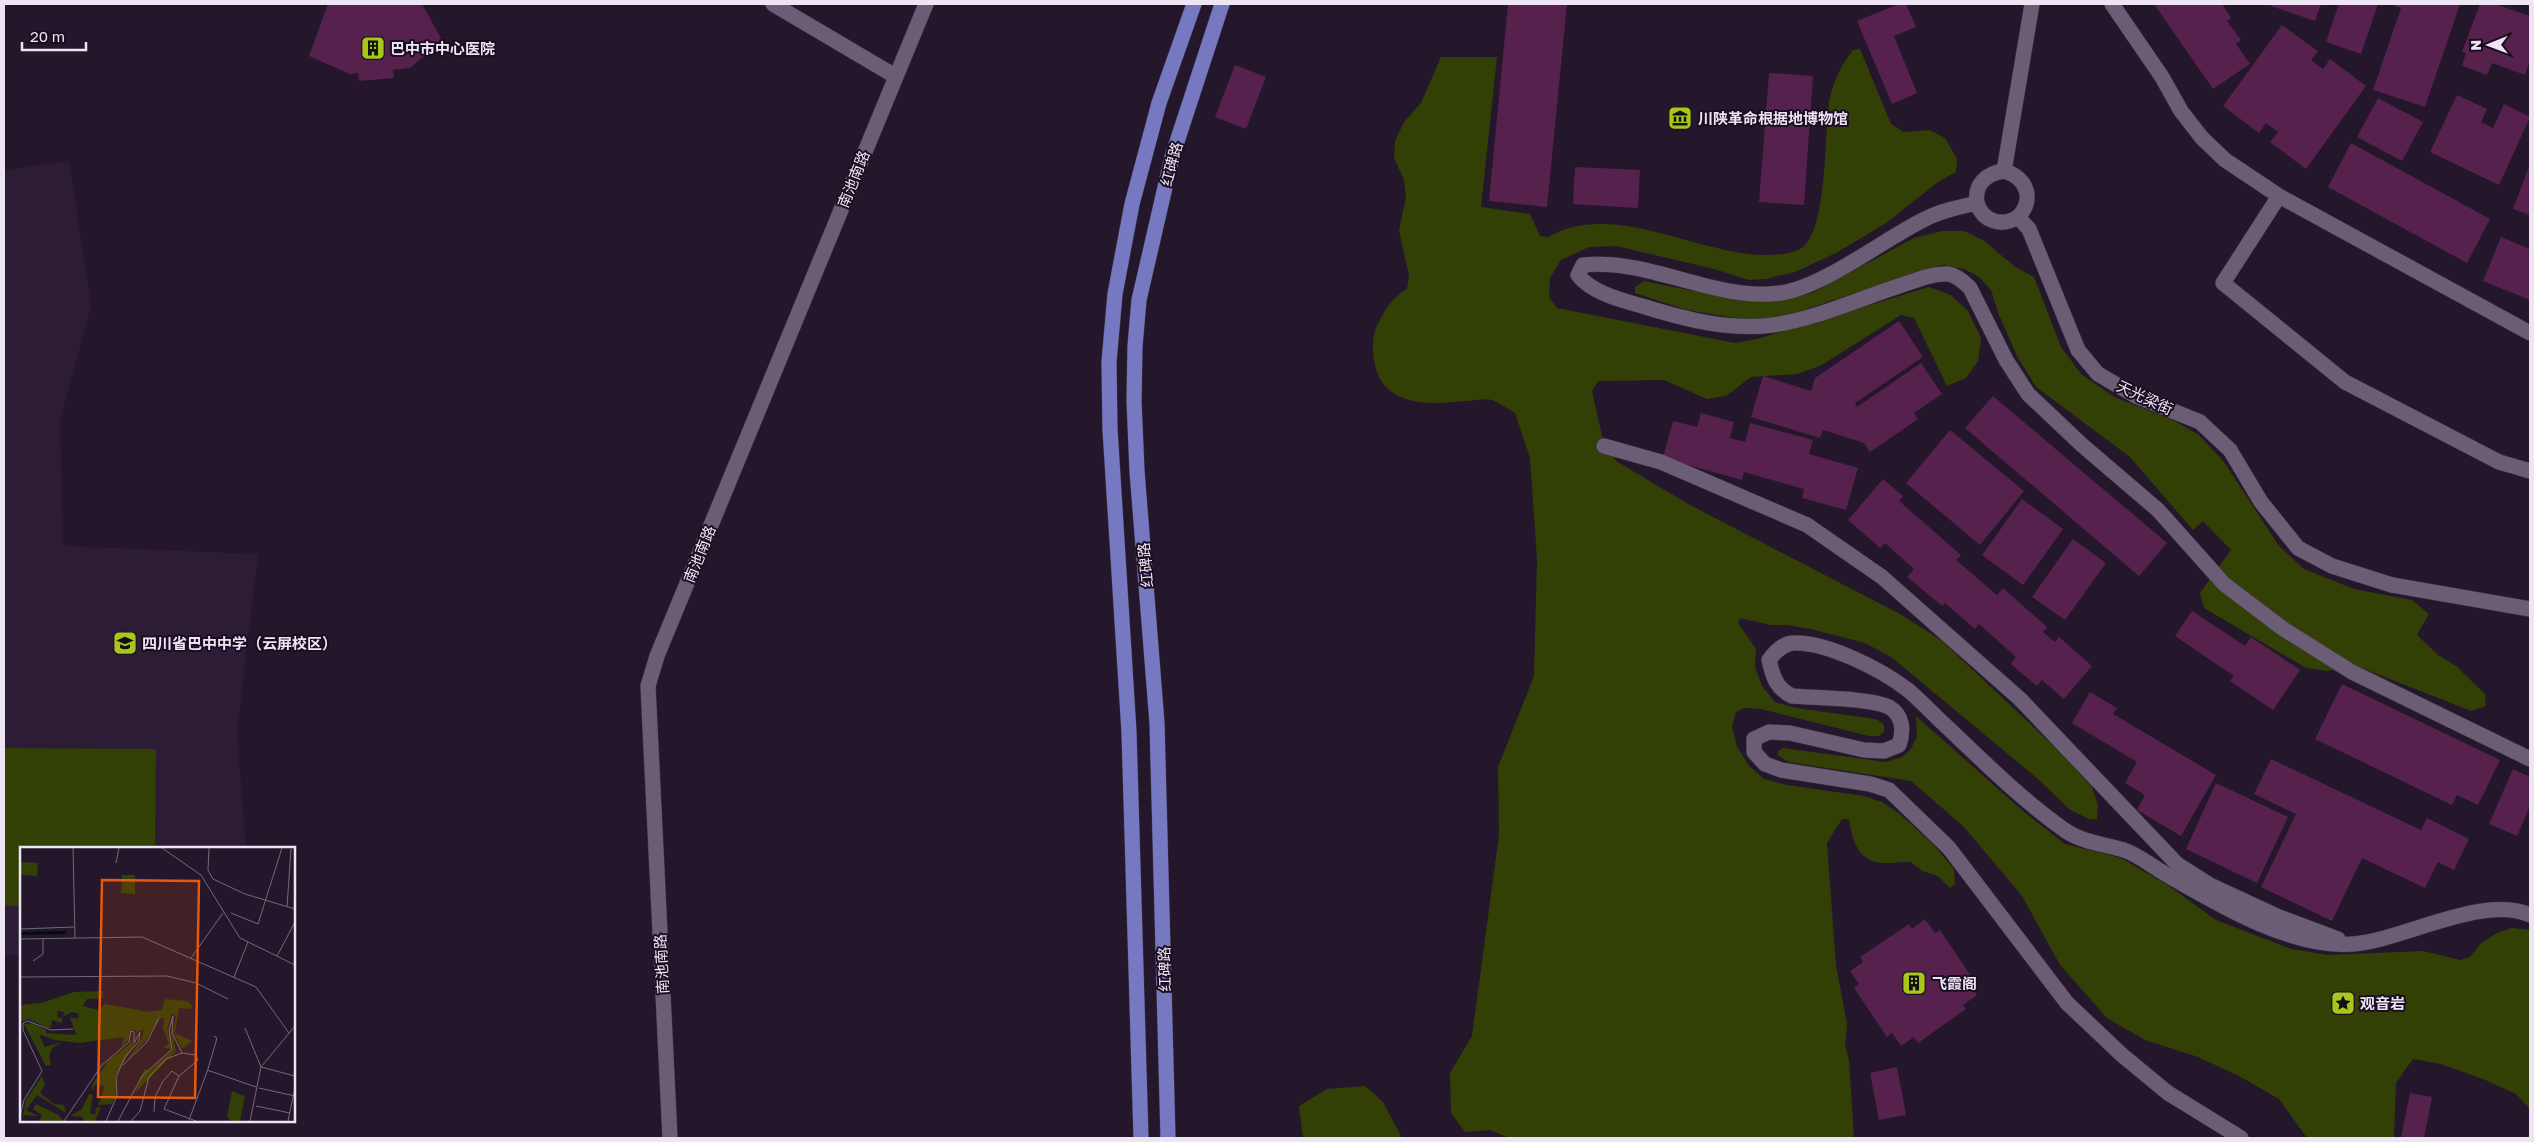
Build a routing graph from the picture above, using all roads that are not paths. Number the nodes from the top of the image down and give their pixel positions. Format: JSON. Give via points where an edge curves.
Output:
{"nodes":[{"id":1,"x":773,"y":4,"type":"edge"},
{"id":2,"x":926,"y":4,"type":"edge"},
{"id":3,"x":1194,"y":4,"type":"edge"},
{"id":4,"x":1222,"y":4,"type":"edge"},
{"id":5,"x":2032,"y":4,"type":"edge"},
{"id":6,"x":2112,"y":4,"type":"edge"},
{"id":7,"x":895,"y":76,"type":"junction"},
{"id":8,"x":2004,"y":171,"type":"junction"},
{"id":9,"x":2279,"y":196,"type":"junction"},
{"id":10,"x":1978,"y":203,"type":"junction"},
{"id":11,"x":2018,"y":217,"type":"junction"},
{"id":12,"x":2530,"y":333,"type":"edge"},
{"id":13,"x":1604,"y":446,"type":"dead end"},
{"id":14,"x":2530,"y":471,"type":"edge"},
{"id":15,"x":2530,"y":609,"type":"edge"},
{"id":16,"x":2530,"y":759,"type":"edge"},
{"id":17,"x":2530,"y":915,"type":"edge"},
{"id":18,"x":2354,"y":944,"type":"junction"},
{"id":19,"x":670,"y":1138,"type":"edge"},
{"id":20,"x":1141,"y":1138,"type":"edge"},
{"id":21,"x":1168,"y":1138,"type":"edge"},
{"id":22,"x":2242,"y":1138,"type":"edge"}],
"edges":[{"from":1,"to":7,"type":"street"},
{"from":2,"to":7,"type":"street","name":"南池南路"},
{"from":3,"to":20,"type":"main road","via":[[1159,103],[1132,204],[1115,294],[1109,362],[1110,429],[1129,732]]},
{"from":4,"to":21,"type":"main road","name":"红碑路","via":[[1172,157],[1139,300],[1135,346],[1137,471],[1157,723]]},
{"from":5,"to":8,"type":"street"},
{"from":6,"to":9,"type":"street","via":[[2202,138],[2225,160]]},
{"from":7,"to":19,"type":"street","name":"南池南路","via":[[657,656],[648,686]]},
{"from":8,"to":10,"type":"street","via":[[1996,172],[1981,182]]},
{"from":8,"to":11,"type":"street","via":[[2026,186],[2027,204]]},
{"from":9,"to":12,"type":"street"},
{"from":9,"to":14,"type":"street","via":[[2223,283],[2345,382],[2499,462]]},
{"from":10,"to":11,"type":"street","via":[[1982,213],[1995,222],[2011,222]]},
{"from":10,"to":16,"type":"street","via":[[1924,219],[1808,285],[1782,293],[1744,294],[1642,268],[1601,263],[1583,265],[1578,275],[1586,285],[1626,302],[1672,315],[1737,327],[1800,319],[1925,278],[1948,274],[1960,279],[1970,288],[2006,360],[2028,394],[2158,510],[2224,584],[2282,628],[2352,672]]},
{"from":11,"to":15,"type":"street","name":"天光梁街","via":[[2028,228],[2078,350],[2098,374],[2136,396],[2200,422],[2230,450],[2262,502],[2298,548],[2332,566],[2392,585]]},
{"from":13,"to":18,"type":"street","via":[[1661,462],[1807,525],[1882,577],[2020,699],[2176,864],[2210,885],[2279,917]]},
{"from":17,"to":18,"type":"street","via":[[2504,909],[2478,911]]},
{"from":18,"to":22,"type":"street","via":[[2328,944],[2302,938],[2244,917],[2125,850],[2095,844],[2068,833],[2023,797],[1908,690],[1856,659],[1810,645],[1791,643],[1777,650],[1770,660],[1773,678],[1782,691],[1792,696],[1876,703],[1890,708],[1899,717],[1903,732],[1899,745],[1884,751],[1864,750],[1790,733],[1768,732],[1754,739],[1754,752],[1765,764],[1781,770],[1889,790],[1949,848],[2067,1003],[2168,1093]]}]}
